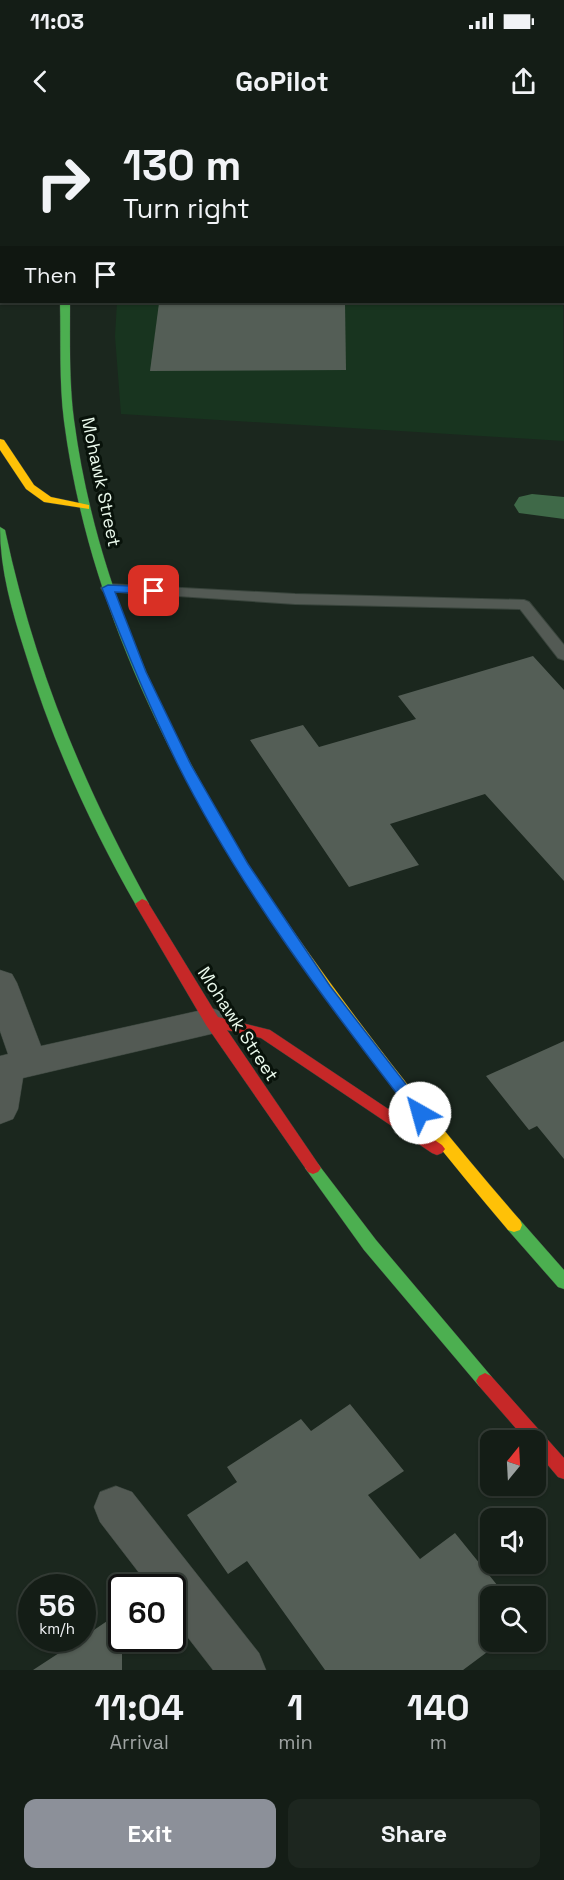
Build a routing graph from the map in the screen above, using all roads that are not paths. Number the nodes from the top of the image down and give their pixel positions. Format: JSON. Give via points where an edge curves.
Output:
{"nodes":[{"id":1,"x":65,"y":303,"type":"edge"},
{"id":2,"x":0,"y":442,"type":"edge"},
{"id":3,"x":85,"y":507,"type":"junction"},
{"id":4,"x":0,"y":530,"type":"edge"},
{"id":5,"x":108,"y":588,"type":"junction"},
{"id":6,"x":564,"y":655,"type":"edge"},
{"id":7,"x":0,"y":982,"type":"edge"},
{"id":8,"x":211,"y":1021,"type":"junction"},
{"id":9,"x":8,"y":1086,"type":"edge"},
{"id":10,"x":461,"y":1166,"type":"junction"},
{"id":11,"x":564,"y":1282,"type":"edge"},
{"id":12,"x":564,"y":1471,"type":"edge"},
{"id":13,"x":116,"y":1507,"type":"dead end"},
{"id":14,"x":242,"y":1670,"type":"edge"}],
"edges":[{"from":1,"to":3,"type":"main road","name":"Mohawk Street","via":[[67,402]]},
{"from":2,"to":3,"type":"main road","via":[[30,487],[48,500]]},
{"from":3,"to":5,"type":"main road","name":"Mohawk Street"},
{"from":4,"to":8,"type":"main road","name":"Mohawk Street","via":[[18,611],[46,698],[86,794],[138,900]]},
{"from":5,"to":6,"type":"lane","via":[[295,599],[524,605]]},
{"from":5,"to":10,"type":"main road","name":"Mohawk Street","via":[[140,672],[180,755],[243,867],[325,990]]},
{"from":7,"to":9,"type":"street"},
{"from":8,"to":9,"type":"street"},
{"from":8,"to":10,"type":"main road","via":[[265,1034]]},
{"from":8,"to":12,"type":"main road","name":"Mohawk Street","via":[[344,1210],[464,1359]]},
{"from":10,"to":11,"type":"main road","name":"Mohawk Street"},
{"from":13,"to":14,"type":"street"}]}
